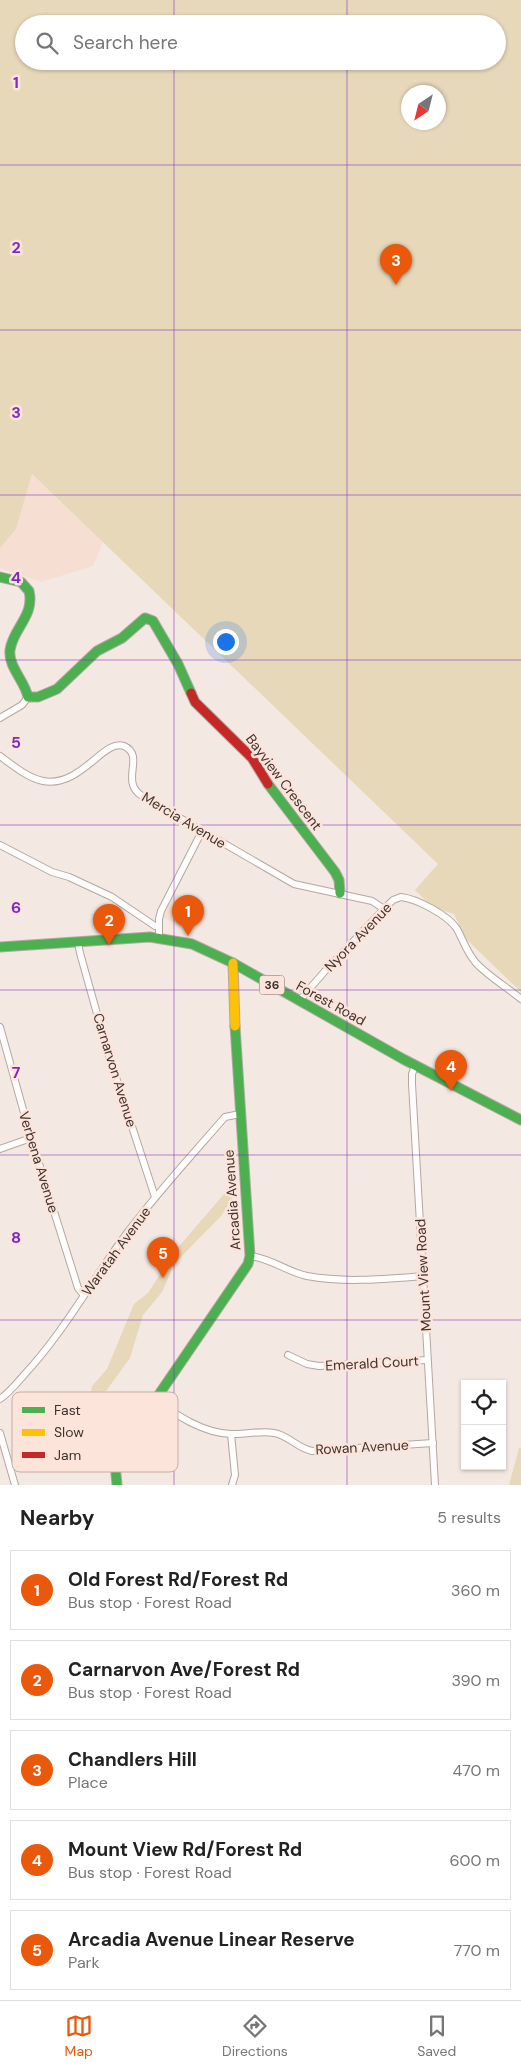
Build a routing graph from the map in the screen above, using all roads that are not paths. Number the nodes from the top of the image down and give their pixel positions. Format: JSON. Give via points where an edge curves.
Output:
{"nodes":[{"id":1,"x":0,"y":577,"type":"edge"},
{"id":2,"x":28,"y":697,"type":"junction"},
{"id":3,"x":0,"y":718,"type":"edge"},
{"id":4,"x":0,"y":756,"type":"edge"},
{"id":5,"x":202,"y":831,"type":"junction"},
{"id":6,"x":0,"y":845,"type":"edge"},
{"id":7,"x":340,"y":893,"type":"junction"},
{"id":8,"x":384,"y":909,"type":"junction"},
{"id":9,"x":159,"y":918,"type":"junction"},
{"id":10,"x":155,"y":926,"type":"junction"},
{"id":11,"x":155,"y":937,"type":"junction"},
{"id":12,"x":78,"y":942,"type":"junction"},
{"id":13,"x":0,"y":948,"type":"edge"},
{"id":14,"x":233,"y":964,"type":"junction"},
{"id":15,"x":521,"y":999,"type":"edge"},
{"id":16,"x":299,"y":1001,"type":"junction"},
{"id":17,"x":0,"y":1028,"type":"edge"},
{"id":18,"x":415,"y":1066,"type":"junction"},
{"id":19,"x":240,"y":1114,"type":"junction"},
{"id":20,"x":521,"y":1120,"type":"edge"},
{"id":21,"x":31,"y":1138,"type":"junction"},
{"id":22,"x":0,"y":1149,"type":"edge"},
{"id":23,"x":155,"y":1197,"type":"junction"},
{"id":24,"x":250,"y":1256,"type":"junction"},
{"id":25,"x":423,"y":1276,"type":"junction"},
{"id":26,"x":83,"y":1294,"type":"junction"},
{"id":27,"x":288,"y":1355,"type":"dead end"},
{"id":28,"x":428,"y":1360,"type":"junction"},
{"id":29,"x":160,"y":1392,"type":"edge"},
{"id":30,"x":0,"y":1399,"type":"edge"},
{"id":31,"x":178,"y":1415,"type":"edge"},
{"id":32,"x":0,"y":1433,"type":"edge"},
{"id":33,"x":232,"y":1434,"type":"junction"},
{"id":34,"x":433,"y":1443,"type":"junction"},
{"id":35,"x":116,"y":1472,"type":"edge"},
{"id":36,"x":15,"y":1485,"type":"edge"},
{"id":37,"x":117,"y":1485,"type":"edge"},
{"id":38,"x":232,"y":1485,"type":"edge"},
{"id":39,"x":435,"y":1485,"type":"edge"}],
"edges":[{"from":1,"to":2,"type":"street","via":[[25,584],[31,598],[9,652]]},
{"from":2,"to":3,"type":"street","name":"Bayview Crescent","via":[[22,705]]},
{"from":2,"to":7,"type":"street","name":"Bayview Crescent","via":[[40,698],[49,694],[99,650],[121,639],[140,621],[146,618],[153,621],[196,702],[252,758],[274,793],[335,872]]},
{"from":4,"to":5,"type":"street","name":"Mercia Avenue","via":[[32,777],[54,782],[77,774],[108,748],[123,746],[131,751],[134,758],[134,791]]},
{"from":5,"to":7,"type":"street","name":"Mercia Avenue","via":[[294,884]]},
{"from":5,"to":9,"type":"street"},
{"from":6,"to":10,"type":"street","via":[[52,872],[112,897]]},
{"from":7,"to":8,"type":"street","name":"Mercia Avenue","via":[[372,901]]},
{"from":8,"to":15,"type":"street","name":"Nyora Avenue","via":[[399,897],[446,918],[456,928],[476,963]]},
{"from":8,"to":16,"type":"street","name":"Nyora Avenue"},
{"from":9,"to":10,"type":"street"},
{"from":9,"to":11,"type":"street"},
{"from":10,"to":11,"type":"street"},
{"from":11,"to":12,"type":"street","name":"Forest Road","number":"36"},
{"from":11,"to":14,"type":"street","name":"Forest Road","number":"36","via":[[192,944]]},
{"from":12,"to":13,"type":"street","name":"Forest Road","number":"36"},
{"from":12,"to":23,"type":"street","name":"Carnarvon Avenue","via":[[108,1053]]},
{"from":14,"to":16,"type":"street","name":"Forest Road","number":"36"},
{"from":14,"to":19,"type":"street","name":"Arcadia Avenue"},
{"from":16,"to":18,"type":"street","name":"Forest Road","number":"36"},
{"from":17,"to":21,"type":"street","name":"Verbena Avenue"},
{"from":18,"to":20,"type":"street","name":"Forest Road","number":"36"},
{"from":18,"to":25,"type":"street","name":"Mount View Road","via":[[412,1084]]},
{"from":19,"to":23,"type":"street","name":"Waratah Avenue","via":[[225,1117]]},
{"from":19,"to":24,"type":"street","name":"Arcadia Avenue"},
{"from":21,"to":22,"type":"street"},
{"from":21,"to":26,"type":"street","name":"Verbena Avenue","via":[[78,1288]]},
{"from":23,"to":26,"type":"street","name":"Waratah Avenue"},
{"from":24,"to":25,"type":"street","via":[[314,1277],[345,1280]]},
{"from":24,"to":29,"type":"street","name":"Arcadia Avenue","via":[[248,1264]]},
{"from":25,"to":28,"type":"street","name":"Mount View Road"},
{"from":26,"to":30,"type":"street","name":"Waratah Avenue","via":[[47,1349]]},
{"from":27,"to":28,"type":"street","name":"Emerald Court","via":[[319,1366]]},
{"from":28,"to":34,"type":"street","name":"Mount View Road"},
{"from":31,"to":33,"type":"street","name":"Rowan Avenue","via":[[190,1423]]},
{"from":32,"to":36,"type":"street"},
{"from":33,"to":34,"type":"street","name":"Rowan Avenue","via":[[274,1433],[312,1451]]},
{"from":33,"to":38,"type":"street","via":[[235,1475]]},
{"from":34,"to":39,"type":"street","name":"Mount View Road"},
{"from":35,"to":37,"type":"street","name":"Arcadia Avenue"}]}
